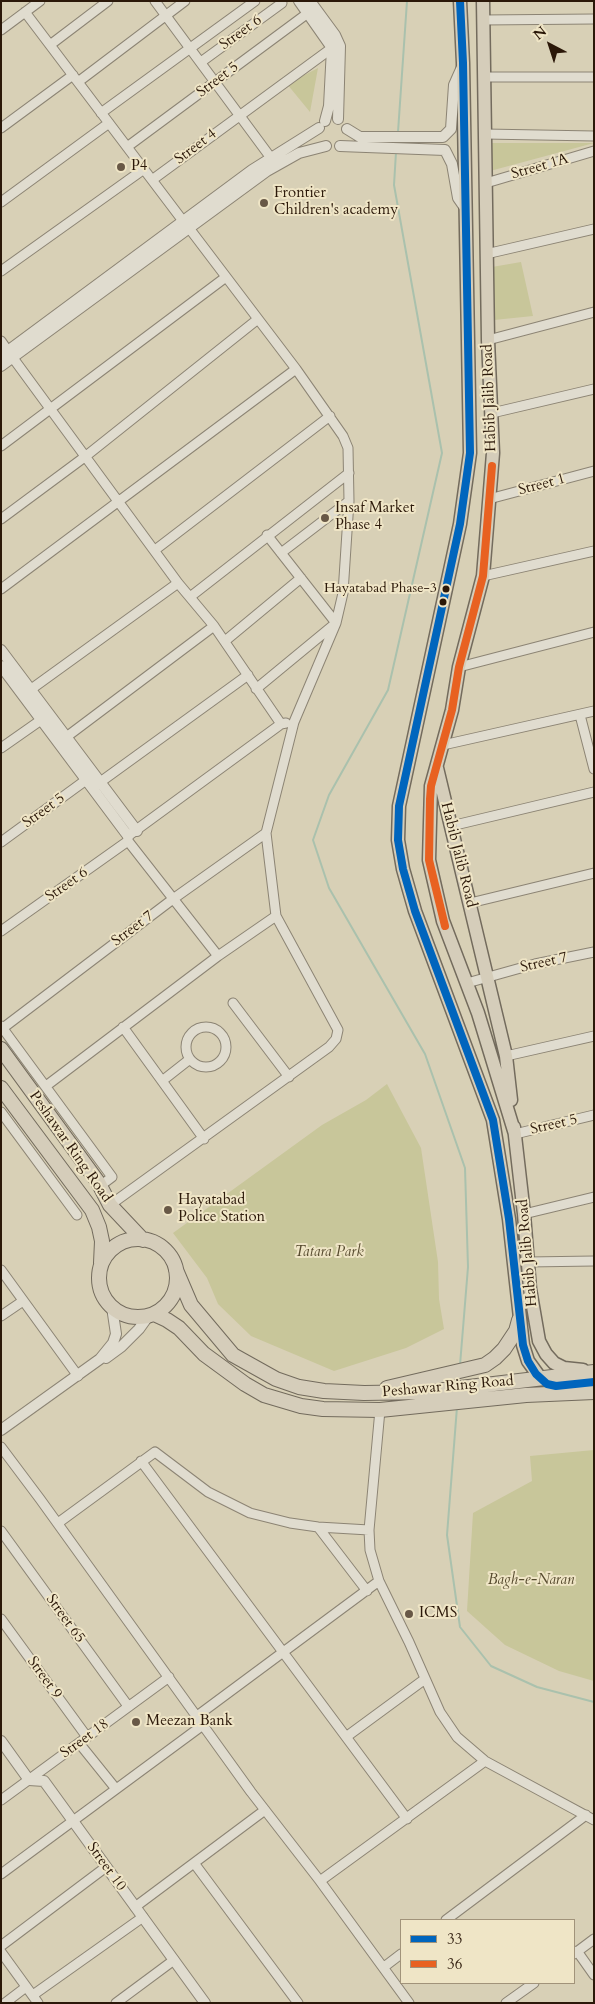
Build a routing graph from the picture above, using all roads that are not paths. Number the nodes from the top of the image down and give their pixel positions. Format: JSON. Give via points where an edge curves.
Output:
{"nodes":[{"id":1,"x":40,"y":1,"type":"edge"},
{"id":2,"x":108,"y":1,"type":"edge"},
{"id":3,"x":155,"y":1,"type":"edge"},
{"id":4,"x":186,"y":1,"type":"edge"},
{"id":5,"x":255,"y":1,"type":"edge"},
{"id":6,"x":299,"y":1,"type":"edge"},
{"id":7,"x":310,"y":1,"type":"edge"},
{"id":8,"x":460,"y":1,"type":"edge"},
{"id":9,"x":483,"y":1,"type":"edge"},
{"id":10,"x":282,"y":3,"type":"dead end"},
{"id":11,"x":25,"y":12,"type":"junction"},
{"id":12,"x":308,"y":13,"type":"junction"},
{"id":13,"x":166,"y":16,"type":"junction"},
{"id":14,"x":594,"y":19,"type":"edge"},
{"id":15,"x":483,"y":20,"type":"junction"},
{"id":16,"x":1,"y":30,"type":"edge"},
{"id":17,"x":50,"y":44,"type":"junction"},
{"id":18,"x":332,"y":48,"type":"junction"},
{"id":19,"x":191,"y":49,"type":"junction"},
{"id":20,"x":201,"y":62,"type":"junction"},
{"id":21,"x":463,"y":63,"type":"junction"},
{"id":22,"x":484,"y":77,"type":"junction"},
{"id":23,"x":594,"y":77,"type":"edge"},
{"id":24,"x":75,"y":78,"type":"junction"},
{"id":25,"x":215,"y":82,"type":"junction"},
{"id":26,"x":101,"y":113,"type":"junction"},
{"id":27,"x":240,"y":115,"type":"junction"},
{"id":28,"x":338,"y":119,"type":"junction"},
{"id":29,"x":109,"y":123,"type":"junction"},
{"id":30,"x":322,"y":124,"type":"junction"},
{"id":31,"x":1,"y":128,"type":"edge"},
{"id":32,"x":347,"y":130,"type":"junction"},
{"id":33,"x":485,"y":134,"type":"junction"},
{"id":34,"x":594,"y":136,"type":"edge"},
{"id":35,"x":372,"y":143,"type":"junction"},
{"id":36,"x":441,"y":144,"type":"junction"},
{"id":37,"x":326,"y":146,"type":"junction"},
{"id":38,"x":340,"y":146,"type":"junction"},
{"id":39,"x":127,"y":147,"type":"junction"},
{"id":40,"x":594,"y":151,"type":"edge"},
{"id":41,"x":271,"y":158,"type":"junction"},
{"id":42,"x":144,"y":169,"type":"junction"},
{"id":43,"x":152,"y":180,"type":"junction"},
{"id":44,"x":486,"y":183,"type":"junction"},
{"id":45,"x":1,"y":202,"type":"edge"},
{"id":46,"x":465,"y":208,"type":"junction"},
{"id":47,"x":186,"y":225,"type":"junction"},
{"id":48,"x":594,"y":229,"type":"edge"},
{"id":49,"x":486,"y":254,"type":"junction"},
{"id":50,"x":1,"y":271,"type":"edge"},
{"id":51,"x":226,"y":277,"type":"junction"},
{"id":52,"x":594,"y":312,"type":"edge"},
{"id":53,"x":258,"y":319,"type":"junction"},
{"id":54,"x":488,"y":340,"type":"junction"},
{"id":55,"x":1,"y":341,"type":"edge"},
{"id":56,"x":7,"y":355,"type":"edge"},
{"id":57,"x":1,"y":366,"type":"edge"},
{"id":58,"x":296,"y":369,"type":"junction"},
{"id":59,"x":594,"y":389,"type":"edge"},
{"id":60,"x":52,"y":409,"type":"junction"},
{"id":61,"x":492,"y":413,"type":"junction"},
{"id":62,"x":330,"y":416,"type":"junction"},
{"id":63,"x":1,"y":446,"type":"edge"},
{"id":64,"x":86,"y":456,"type":"junction"},
{"id":65,"x":594,"y":471,"type":"edge"},
{"id":66,"x":349,"y":473,"type":"junction"},
{"id":67,"x":489,"y":499,"type":"junction"},
{"id":68,"x":119,"y":500,"type":"junction"},
{"id":69,"x":350,"y":501,"type":"junction"},
{"id":70,"x":1,"y":519,"type":"edge"},
{"id":71,"x":267,"y":535,"type":"junction"},
{"id":72,"x":155,"y":550,"type":"junction"},
{"id":73,"x":594,"y":551,"type":"edge"},
{"id":74,"x":281,"y":553,"type":"junction"},
{"id":75,"x":482,"y":576,"type":"junction"},
{"id":76,"x":301,"y":578,"type":"junction"},
{"id":77,"x":178,"y":583,"type":"junction"},
{"id":78,"x":1,"y":589,"type":"edge"},
{"id":79,"x":190,"y":597,"type":"junction"},
{"id":80,"x":336,"y":624,"type":"junction"},
{"id":81,"x":214,"y":626,"type":"junction"},
{"id":82,"x":594,"y":632,"type":"edge"},
{"id":83,"x":225,"y":642,"type":"junction"},
{"id":84,"x":1,"y":650,"type":"edge"},
{"id":85,"x":1,"y":666,"type":"edge"},
{"id":86,"x":459,"y":667,"type":"junction"},
{"id":87,"x":248,"y":675,"type":"junction"},
{"id":88,"x":16,"y":678,"type":"junction"},
{"id":89,"x":256,"y":689,"type":"junction"},
{"id":90,"x":30,"y":690,"type":"junction"},
{"id":91,"x":594,"y":711,"type":"edge"},
{"id":92,"x":580,"y":715,"type":"junction"},
{"id":93,"x":40,"y":720,"type":"junction"},
{"id":94,"x":294,"y":722,"type":"junction"},
{"id":95,"x":281,"y":724,"type":"junction"},
{"id":96,"x":65,"y":738,"type":"junction"},
{"id":97,"x":443,"y":745,"type":"junction"},
{"id":98,"x":1,"y":748,"type":"edge"},
{"id":99,"x":437,"y":766,"type":"junction"},
{"id":100,"x":594,"y":769,"type":"edge"},
{"id":101,"x":86,"y":780,"type":"junction"},
{"id":102,"x":99,"y":783,"type":"junction"},
{"id":103,"x":594,"y":792,"type":"edge"},
{"id":104,"x":451,"y":826,"type":"junction"},
{"id":105,"x":266,"y":833,"type":"junction"},
{"id":106,"x":131,"y":836,"type":"junction"},
{"id":107,"x":1,"y":842,"type":"edge"},
{"id":108,"x":594,"y":873,"type":"edge"},
{"id":109,"x":173,"y":899,"type":"junction"},
{"id":110,"x":470,"y":903,"type":"junction"},
{"id":111,"x":276,"y":916,"type":"junction"},
{"id":112,"x":1,"y":931,"type":"edge"},
{"id":113,"x":594,"y":952,"type":"edge"},
{"id":114,"x":218,"y":956,"type":"junction"},
{"id":115,"x":488,"y":977,"type":"junction"},
{"id":116,"x":467,"y":983,"type":"junction"},
{"id":117,"x":233,"y":1003,"type":"dead end"},
{"id":118,"x":2,"y":1027,"type":"edge"},
{"id":119,"x":123,"y":1027,"type":"junction"},
{"id":120,"x":594,"y":1036,"type":"edge"},
{"id":121,"x":1,"y":1050,"type":"edge"},
{"id":122,"x":506,"y":1056,"type":"junction"},
{"id":123,"x":190,"y":1059,"type":"junction"},
{"id":124,"x":289,"y":1077,"type":"junction"},
{"id":125,"x":162,"y":1081,"type":"junction"},
{"id":126,"x":46,"y":1086,"type":"junction"},
{"id":127,"x":1,"y":1088,"type":"edge"},
{"id":128,"x":505,"y":1101,"type":"junction"},
{"id":129,"x":488,"y":1109,"type":"junction"},
{"id":130,"x":1,"y":1112,"type":"edge"},
{"id":131,"x":594,"y":1115,"type":"edge"},
{"id":132,"x":515,"y":1134,"type":"junction"},
{"id":133,"x":204,"y":1139,"type":"junction"},
{"id":134,"x":100,"y":1186,"type":"junction"},
{"id":135,"x":594,"y":1197,"type":"edge"},
{"id":136,"x":110,"y":1204,"type":"junction"},
{"id":137,"x":524,"y":1214,"type":"junction"},
{"id":138,"x":77,"y":1215,"type":"dead end"},
{"id":139,"x":143,"y":1240,"type":"junction"},
{"id":140,"x":594,"y":1261,"type":"edge"},
{"id":141,"x":528,"y":1262,"type":"junction"},
{"id":142,"x":101,"y":1266,"type":"junction"},
{"id":143,"x":1,"y":1270,"type":"edge"},
{"id":144,"x":176,"y":1270,"type":"junction"},
{"id":145,"x":23,"y":1301,"type":"junction"},
{"id":146,"x":112,"y":1307,"type":"junction"},
{"id":147,"x":152,"y":1314,"type":"junction"},
{"id":148,"x":1,"y":1316,"type":"edge"},
{"id":149,"x":520,"y":1320,"type":"junction"},
{"id":150,"x":100,"y":1359,"type":"junction"},
{"id":151,"x":594,"y":1372,"type":"edge"},
{"id":152,"x":78,"y":1376,"type":"junction"},
{"id":153,"x":541,"y":1379,"type":"junction"},
{"id":154,"x":594,"y":1382,"type":"edge"},
{"id":155,"x":499,"y":1390,"type":"junction"},
{"id":156,"x":426,"y":1392,"type":"junction"},
{"id":157,"x":594,"y":1392,"type":"edge"},
{"id":158,"x":380,"y":1410,"type":"junction"},
{"id":159,"x":1,"y":1430,"type":"edge"},
{"id":160,"x":1,"y":1447,"type":"edge"},
{"id":161,"x":141,"y":1461,"type":"junction"},
{"id":162,"x":58,"y":1523,"type":"junction"},
{"id":163,"x":318,"y":1527,"type":"junction"},
{"id":164,"x":369,"y":1530,"type":"junction"},
{"id":165,"x":1,"y":1531,"type":"edge"},
{"id":166,"x":379,"y":1581,"type":"junction"},
{"id":167,"x":366,"y":1590,"type":"junction"},
{"id":168,"x":1,"y":1620,"type":"edge"},
{"id":169,"x":283,"y":1652,"type":"junction"},
{"id":170,"x":169,"y":1677,"type":"junction"},
{"id":171,"x":425,"y":1679,"type":"junction"},
{"id":172,"x":128,"y":1706,"type":"junction"},
{"id":173,"x":196,"y":1716,"type":"junction"},
{"id":174,"x":203,"y":1725,"type":"junction"},
{"id":175,"x":87,"y":1737,"type":"junction"},
{"id":176,"x":346,"y":1737,"type":"junction"},
{"id":177,"x":1,"y":1741,"type":"edge"},
{"id":178,"x":79,"y":1743,"type":"junction"},
{"id":179,"x":485,"y":1761,"type":"junction"},
{"id":180,"x":30,"y":1780,"type":"junction"},
{"id":181,"x":116,"y":1790,"type":"junction"},
{"id":182,"x":1,"y":1800,"type":"edge"},
{"id":183,"x":265,"y":1810,"type":"junction"},
{"id":184,"x":590,"y":1818,"type":"edge"},
{"id":185,"x":407,"y":1819,"type":"junction"},
{"id":186,"x":72,"y":1821,"type":"junction"},
{"id":187,"x":194,"y":1863,"type":"junction"},
{"id":188,"x":106,"y":1867,"type":"junction"},
{"id":189,"x":1,"y":1874,"type":"edge"},
{"id":190,"x":320,"y":1881,"type":"junction"},
{"id":191,"x":135,"y":1907,"type":"junction"},
{"id":192,"x":142,"y":1917,"type":"junction"},
{"id":193,"x":447,"y":1919,"type":"edge"},
{"id":194,"x":594,"y":1939,"type":"edge"},
{"id":195,"x":1,"y":1946,"type":"edge"},
{"id":196,"x":1,"y":1952,"type":"edge"},
{"id":197,"x":575,"y":1953,"type":"edge"},
{"id":198,"x":400,"y":1955,"type":"edge"},
{"id":199,"x":174,"y":1960,"type":"junction"},
{"id":200,"x":384,"y":1966,"type":"junction"},
{"id":201,"x":594,"y":1975,"type":"edge"},
{"id":202,"x":533,"y":1984,"type":"edge"},
{"id":203,"x":26,"y":1987,"type":"junction"},
{"id":204,"x":35,"y":1999,"type":"edge"},
{"id":205,"x":5,"y":2003,"type":"edge"},
{"id":206,"x":116,"y":2003,"type":"edge"},
{"id":207,"x":205,"y":2003,"type":"edge"},
{"id":208,"x":298,"y":2003,"type":"edge"},
{"id":209,"x":409,"y":2003,"type":"edge"},
{"id":210,"x":506,"y":2003,"type":"edge"}],
"edges":[{"from":1,"to":11,"type":"street"},
{"from":2,"to":17,"type":"street"},
{"from":3,"to":13,"type":"street"},
{"from":4,"to":13,"type":"street"},
{"from":5,"to":19,"type":"street"},
{"from":6,"to":12,"type":"street"},
{"from":7,"to":28,"type":"street","via":[[340,46]]},
{"from":8,"to":21,"type":"main road"},
{"from":9,"to":15,"type":"main road","name":"Habib Jalib Road"},
{"from":10,"to":20,"type":"street","name":"Street 6"},
{"from":11,"to":16,"type":"street"},
{"from":11,"to":17,"type":"street"},
{"from":12,"to":18,"type":"street"},
{"from":12,"to":25,"type":"street","name":"Street 5"},
{"from":13,"to":19,"type":"street"},
{"from":13,"to":24,"type":"street"},
{"from":14,"to":15,"type":"street"},
{"from":15,"to":22,"type":"main road","name":"Habib Jalib Road"},
{"from":17,"to":24,"type":"street"},
{"from":18,"to":27,"type":"street","name":"Street 4"},
{"from":18,"to":30,"type":"street","via":[[329,106]]},
{"from":19,"to":20,"type":"street"},
{"from":19,"to":26,"type":"street"},
{"from":20,"to":25,"type":"street"},
{"from":21,"to":36,"type":"street","via":[[454,85],[451,129]]},
{"from":21,"to":46,"type":"main road"},
{"from":22,"to":23,"type":"street"},
{"from":22,"to":33,"type":"main road","name":"Habib Jalib Road"},
{"from":24,"to":26,"type":"street"},
{"from":24,"to":31,"type":"street"},
{"from":25,"to":27,"type":"street"},
{"from":25,"to":39,"type":"street","name":"Street 5"},
{"from":26,"to":29,"type":"street"},
{"from":27,"to":41,"type":"street"},
{"from":27,"to":43,"type":"street","name":"Street 4"},
{"from":28,"to":30,"type":"street"},
{"from":28,"to":32,"type":"street"},
{"from":29,"to":39,"type":"street"},
{"from":29,"to":45,"type":"street"},
{"from":30,"to":37,"type":"street","via":[[319,138]]},
{"from":30,"to":41,"type":"street"},
{"from":32,"to":35,"type":"street"},
{"from":32,"to":38,"type":"street","via":[[346,139]]},
{"from":33,"to":34,"type":"street","name":"Street 1A"},
{"from":33,"to":44,"type":"main road","name":"Habib Jalib Road"},
{"from":35,"to":36,"type":"street"},
{"from":35,"to":38,"type":"street"},
{"from":36,"to":46,"type":"street","via":[[449,155],[458,198]]},
{"from":37,"to":38,"type":"street"},
{"from":37,"to":47,"type":"street","via":[[299,153],[276,164]]},
{"from":39,"to":42,"type":"street"},
{"from":40,"to":44,"type":"street","name":"Street 1A"},
{"from":41,"to":47,"type":"street"},
{"from":42,"to":43,"type":"street"},
{"from":42,"to":50,"type":"street"},
{"from":43,"to":47,"type":"street"},
{"from":44,"to":49,"type":"main road","name":"Habib Jalib Road"},
{"from":46,"to":129,"type":"main road","via":[[470,452],[460,524],[399,806],[398,840],[402,869],[415,911]]},
{"from":47,"to":51,"type":"street"},
{"from":47,"to":56,"type":"street"},
{"from":48,"to":49,"type":"street"},
{"from":49,"to":54,"type":"main road","name":"Habib Jalib Road"},
{"from":51,"to":53,"type":"street"},
{"from":51,"to":60,"type":"street"},
{"from":52,"to":54,"type":"street"},
{"from":53,"to":58,"type":"street"},
{"from":53,"to":64,"type":"street"},
{"from":54,"to":61,"type":"main road","name":"Habib Jalib Road"},
{"from":55,"to":56,"type":"street"},
{"from":56,"to":57,"type":"street"},
{"from":56,"to":60,"type":"street"},
{"from":58,"to":62,"type":"street"},
{"from":58,"to":68,"type":"street"},
{"from":59,"to":61,"type":"street"},
{"from":60,"to":63,"type":"street"},
{"from":60,"to":64,"type":"street"},
{"from":61,"to":67,"type":"main road","name":"Habib Jalib Road"},
{"from":62,"to":66,"type":"street","via":[[348,448]]},
{"from":62,"to":72,"type":"street"},
{"from":64,"to":68,"type":"street"},
{"from":64,"to":70,"type":"street"},
{"from":65,"to":67,"type":"street","name":"Street 1"},
{"from":66,"to":69,"type":"street"},
{"from":66,"to":71,"type":"street"},
{"from":67,"to":75,"type":"main road","name":"Habib Jalib Road"},
{"from":68,"to":72,"type":"street"},
{"from":68,"to":78,"type":"street"},
{"from":69,"to":74,"type":"street"},
{"from":69,"to":80,"type":"street","via":[[343,592]]},
{"from":71,"to":74,"type":"street"},
{"from":71,"to":79,"type":"street"},
{"from":72,"to":77,"type":"street"},
{"from":73,"to":75,"type":"street"},
{"from":74,"to":76,"type":"street"},
{"from":75,"to":86,"type":"main road","name":"Habib Jalib Road"},
{"from":76,"to":80,"type":"street"},
{"from":76,"to":83,"type":"street"},
{"from":77,"to":79,"type":"street"},
{"from":77,"to":90,"type":"street"},
{"from":79,"to":81,"type":"street"},
{"from":80,"to":89,"type":"street"},
{"from":80,"to":94,"type":"street"},
{"from":81,"to":83,"type":"street"},
{"from":81,"to":96,"type":"street"},
{"from":82,"to":86,"type":"street"},
{"from":83,"to":87,"type":"street"},
{"from":84,"to":88,"type":"street"},
{"from":85,"to":88,"type":"street"},
{"from":86,"to":97,"type":"main road","name":"Habib Jalib Road"},
{"from":87,"to":89,"type":"street"},
{"from":87,"to":102,"type":"street"},
{"from":88,"to":90,"type":"street"},
{"from":88,"to":93,"type":"street"},
{"from":89,"to":95,"type":"street"},
{"from":90,"to":96,"type":"street"},
{"from":91,"to":92,"type":"street"},
{"from":92,"to":97,"type":"street"},
{"from":92,"to":100,"type":"street"},
{"from":93,"to":98,"type":"street"},
{"from":93,"to":101,"type":"street"},
{"from":94,"to":95,"type":"street"},
{"from":94,"to":105,"type":"street"},
{"from":95,"to":106,"type":"street","name":"Street 6"},
{"from":96,"to":102,"type":"street"},
{"from":97,"to":99,"type":"main road","name":"Habib Jalib Road"},
{"from":99,"to":104,"type":"main road","name":"Habib Jalib Road"},
{"from":99,"to":116,"type":"main road","via":[[430,799],[429,860],[443,921]]},
{"from":101,"to":106,"type":"street"},
{"from":101,"to":107,"type":"street","name":"Street 5"},
{"from":102,"to":106,"type":"street"},
{"from":103,"to":104,"type":"street"},
{"from":104,"to":110,"type":"main road","name":"Habib Jalib Road"},
{"from":105,"to":109,"type":"street","name":"Street 7"},
{"from":105,"to":111,"type":"street"},
{"from":106,"to":109,"type":"street"},
{"from":106,"to":112,"type":"street","name":"Street 6"},
{"from":108,"to":110,"type":"street"},
{"from":109,"to":114,"type":"street"},
{"from":109,"to":118,"type":"street","name":"Street 7"},
{"from":110,"to":115,"type":"main road","name":"Habib Jalib Road"},
{"from":111,"to":114,"type":"street"},
{"from":111,"to":124,"type":"street","via":[[338,1030],[336,1040],[329,1047]]},
{"from":113,"to":115,"type":"street","name":"Street 7"},
{"from":114,"to":119,"type":"street"},
{"from":115,"to":116,"type":"street","name":"Street 7"},
{"from":115,"to":122,"type":"main road","name":"Habib Jalib Road"},
{"from":116,"to":128,"type":"main road"},
{"from":117,"to":124,"type":"street"},
{"from":118,"to":126,"type":"street"},
{"from":119,"to":125,"type":"street"},
{"from":119,"to":126,"type":"street"},
{"from":120,"to":122,"type":"street"},
{"from":121,"to":134,"type":"highway","name":"Peshawar Ring Road"},
{"from":122,"to":132,"type":"main road","name":"Habib Jalib Road"},
{"from":123,"to":123,"type":"street","via":[[207,1068],[219,1063],[224,1058],[227,1045],[222,1033],[210,1026],[191,1033],[186,1046]]},
{"from":123,"to":125,"type":"street"},
{"from":124,"to":133,"type":"street"},
{"from":125,"to":133,"type":"street"},
{"from":126,"to":134,"type":"street","via":[[112,1176]]},
{"from":127,"to":142,"type":"highway","name":"Peshawar Ring Road","via":[[92,1210],[102,1241]]},
{"from":128,"to":129,"type":"main road"},
{"from":128,"to":132,"type":"main road"},
{"from":129,"to":149,"type":"main road","via":[[493,1120]]},
{"from":130,"to":138,"type":"street"},
{"from":131,"to":132,"type":"street","name":"Street 5"},
{"from":132,"to":137,"type":"main road","name":"Habib Jalib Road"},
{"from":133,"to":136,"type":"street"},
{"from":134,"to":136,"type":"highway","name":"Peshawar Ring Road"},
{"from":135,"to":137,"type":"street"},
{"from":136,"to":139,"type":"highway","name":"Peshawar Ring Road"},
{"from":137,"to":141,"type":"main road","name":"Habib Jalib Road"},
{"from":139,"to":142,"type":"highway","via":[[132,1240],[113,1249]]},
{"from":139,"to":144,"type":"highway","via":[[167,1253]]},
{"from":140,"to":141,"type":"street"},
{"from":141,"to":151,"type":"main road","name":"Habib Jalib Road","via":[[534,1315],[542,1348],[558,1366]]},
{"from":142,"to":146,"type":"highway","via":[[100,1288]]},
{"from":143,"to":145,"type":"street"},
{"from":144,"to":147,"type":"highway","via":[[172,1296]]},
{"from":144,"to":156,"type":"highway","name":"Peshawar Ring Road","via":[[191,1305],[233,1355],[253,1368],[300,1387],[324,1391]]},
{"from":145,"to":148,"type":"street"},
{"from":145,"to":152,"type":"street"},
{"from":146,"to":147,"type":"highway","via":[[133,1317]]},
{"from":146,"to":150,"type":"street","via":[[116,1334]]},
{"from":147,"to":150,"type":"street","via":[[121,1347],[109,1357]]},
{"from":147,"to":158,"type":"highway","name":"Peshawar Ring Road","via":[[168,1320],[232,1376],[264,1394],[301,1406]]},
{"from":149,"to":153,"type":"main road","via":[[528,1361]]},
{"from":149,"to":156,"type":"highway","via":[[512,1338],[496,1358]]},
{"from":150,"to":152,"type":"street"},
{"from":151,"to":153,"type":"highway","name":"Peshawar Ring Road"},
{"from":152,"to":159,"type":"street"},
{"from":153,"to":154,"type":"highway","via":[[556,1386]]},
{"from":153,"to":155,"type":"highway","name":"Peshawar Ring Road"},
{"from":155,"to":156,"type":"highway","name":"Peshawar Ring Road"},
{"from":155,"to":157,"type":"highway","name":"Peshawar Ring Road"},
{"from":156,"to":158,"type":"highway","name":"Peshawar Ring Road"},
{"from":158,"to":164,"type":"street"},
{"from":160,"to":162,"type":"street"},
{"from":161,"to":162,"type":"street"},
{"from":161,"to":163,"type":"street","via":[[155,1452],[208,1492],[250,1513]]},
{"from":161,"to":169,"type":"street"},
{"from":162,"to":170,"type":"street"},
{"from":163,"to":164,"type":"street"},
{"from":163,"to":167,"type":"street"},
{"from":164,"to":166,"type":"street","via":[[370,1550]]},
{"from":165,"to":172,"type":"street","name":"Street 65"},
{"from":166,"to":167,"type":"street"},
{"from":166,"to":171,"type":"street"},
{"from":167,"to":169,"type":"street"},
{"from":168,"to":175,"type":"street","name":"Street 9"},
{"from":169,"to":173,"type":"street"},
{"from":169,"to":176,"type":"street"},
{"from":170,"to":172,"type":"street","name":"Street 18"},
{"from":170,"to":173,"type":"street"},
{"from":171,"to":176,"type":"street"},
{"from":171,"to":179,"type":"street","via":[[448,1725]]},
{"from":172,"to":175,"type":"street","name":"Street 18"},
{"from":173,"to":174,"type":"street"},
{"from":174,"to":181,"type":"street"},
{"from":174,"to":183,"type":"street"},
{"from":175,"to":178,"type":"street","name":"Street 18"},
{"from":176,"to":185,"type":"street"},
{"from":177,"to":180,"type":"street","name":"Street 10"},
{"from":178,"to":180,"type":"street","name":"Street 18"},
{"from":178,"to":181,"type":"street"},
{"from":179,"to":184,"type":"street"},
{"from":179,"to":185,"type":"street"},
{"from":180,"to":182,"type":"street","name":"Street 18"},
{"from":180,"to":186,"type":"street","name":"Street 10","via":[[44,1782]]},
{"from":181,"to":186,"type":"street"},
{"from":183,"to":187,"type":"street"},
{"from":183,"to":190,"type":"street"},
{"from":184,"to":193,"type":"street"},
{"from":185,"to":190,"type":"street"},
{"from":186,"to":188,"type":"street","name":"Street 10"},
{"from":186,"to":189,"type":"street"},
{"from":187,"to":191,"type":"street"},
{"from":187,"to":208,"type":"street"},
{"from":188,"to":191,"type":"street","name":"Street 10"},
{"from":188,"to":195,"type":"street"},
{"from":190,"to":200,"type":"street"},
{"from":191,"to":192,"type":"street","name":"Street 10"},
{"from":192,"to":199,"type":"street","name":"Street 10"},
{"from":192,"to":204,"type":"street"},
{"from":194,"to":197,"type":"street"},
{"from":196,"to":203,"type":"street"},
{"from":197,"to":201,"type":"street"},
{"from":198,"to":200,"type":"street"},
{"from":199,"to":206,"type":"street"},
{"from":199,"to":207,"type":"street","name":"Street 10"},
{"from":200,"to":209,"type":"street"},
{"from":202,"to":210,"type":"street"},
{"from":203,"to":204,"type":"street"},
{"from":203,"to":205,"type":"street"}]}
